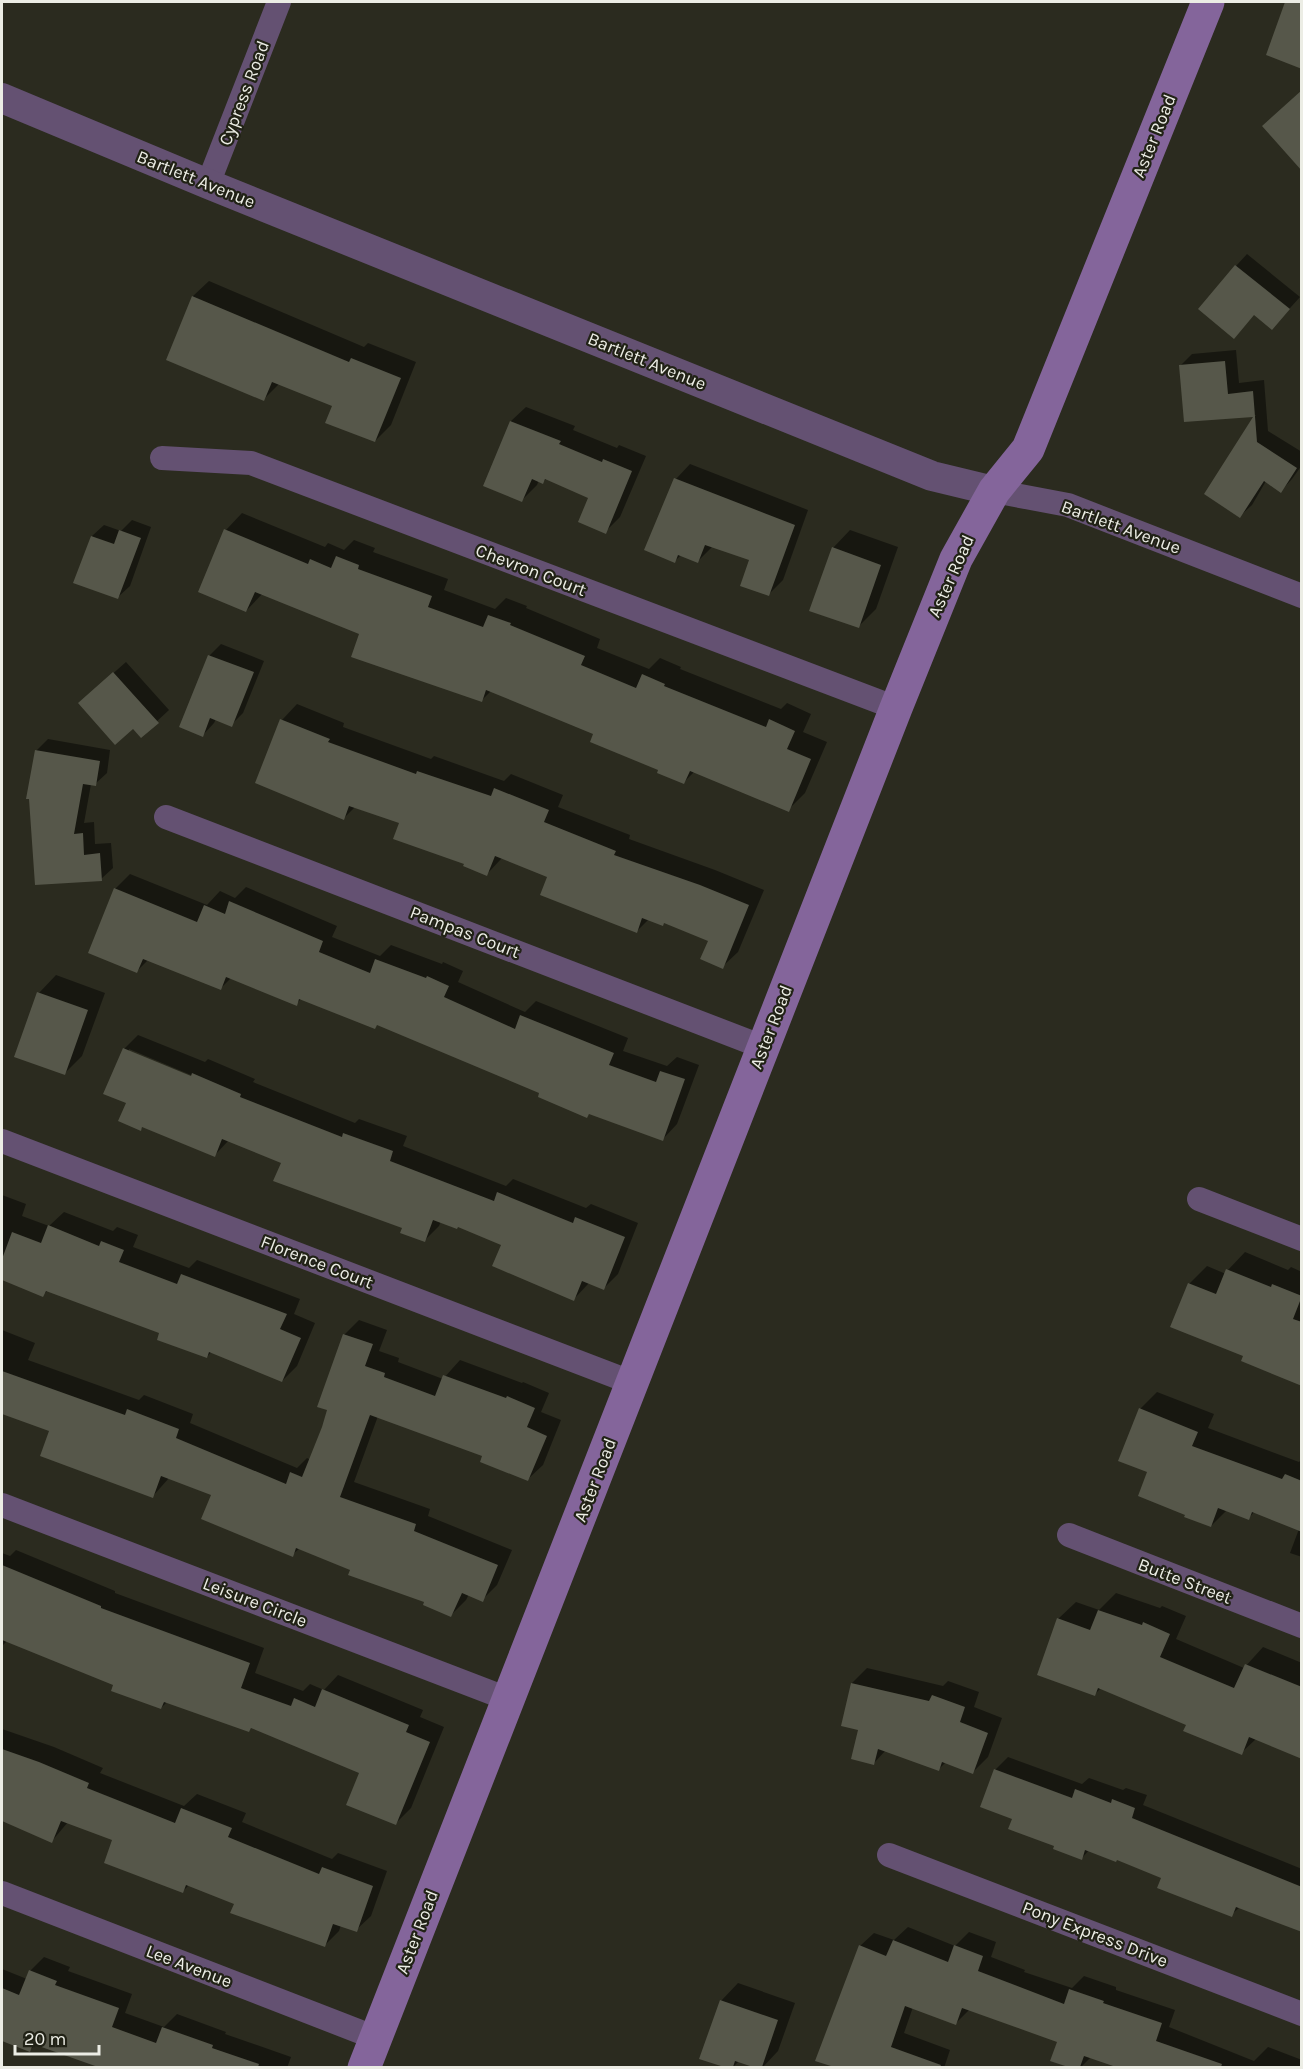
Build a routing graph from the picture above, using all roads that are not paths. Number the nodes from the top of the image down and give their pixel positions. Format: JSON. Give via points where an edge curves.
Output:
{"nodes":[{"id":1,"x":279,"y":2,"type":"edge"},
{"id":2,"x":1208,"y":2,"type":"edge"},
{"id":3,"x":2,"y":98,"type":"edge"},
{"id":4,"x":208,"y":184,"type":"junction"},
{"id":5,"x":162,"y":458,"type":"dead end"},
{"id":6,"x":994,"y":491,"type":"junction"},
{"id":7,"x":1302,"y":596,"type":"edge"},
{"id":8,"x":896,"y":708,"type":"junction"},
{"id":9,"x":166,"y":817,"type":"dead end"},
{"id":10,"x":764,"y":1047,"type":"junction"},
{"id":11,"x":2,"y":1141,"type":"edge"},
{"id":12,"x":1199,"y":1199,"type":"dead end"},
{"id":13,"x":1302,"y":1239,"type":"edge"},
{"id":14,"x":633,"y":1383,"type":"junction"},
{"id":15,"x":2,"y":1505,"type":"edge"},
{"id":16,"x":1069,"y":1536,"type":"dead end"},
{"id":17,"x":1302,"y":1626,"type":"edge"},
{"id":18,"x":508,"y":1699,"type":"junction"},
{"id":19,"x":889,"y":1855,"type":"dead end"},
{"id":20,"x":2,"y":1893,"type":"edge"},
{"id":21,"x":1302,"y":2014,"type":"edge"},
{"id":22,"x":370,"y":2053,"type":"edge"}],
"edges":[{"from":1,"to":4,"type":"street","name":"Cypress Road"},
{"from":2,"to":6,"type":"main road","name":"Aster Road","via":[[1028,449]]},
{"from":3,"to":4,"type":"street","name":"Bartlett Avenue"},
{"from":4,"to":6,"type":"street","name":"Bartlett Avenue","via":[[932,476]]},
{"from":5,"to":8,"type":"street","name":"Chevron Court","via":[[251,463]]},
{"from":6,"to":7,"type":"street","name":"Bartlett Avenue","via":[[1068,505]]},
{"from":6,"to":8,"type":"main road","name":"Aster Road","via":[[956,559]]},
{"from":8,"to":10,"type":"main road","name":"Aster Road"},
{"from":9,"to":10,"type":"street","name":"Pampas Court"},
{"from":10,"to":14,"type":"main road","name":"Aster Road"},
{"from":11,"to":14,"type":"street","name":"Florence Court"},
{"from":12,"to":13,"type":"street"},
{"from":14,"to":18,"type":"main road","name":"Aster Road"},
{"from":15,"to":18,"type":"street","name":"Leisure Circle"},
{"from":16,"to":17,"type":"street","name":"Butte Street"},
{"from":18,"to":22,"type":"main road","name":"Aster Road"},
{"from":19,"to":21,"type":"street","name":"Pony Express Drive"},
{"from":20,"to":22,"type":"street","name":"Lee Avenue"}]}
